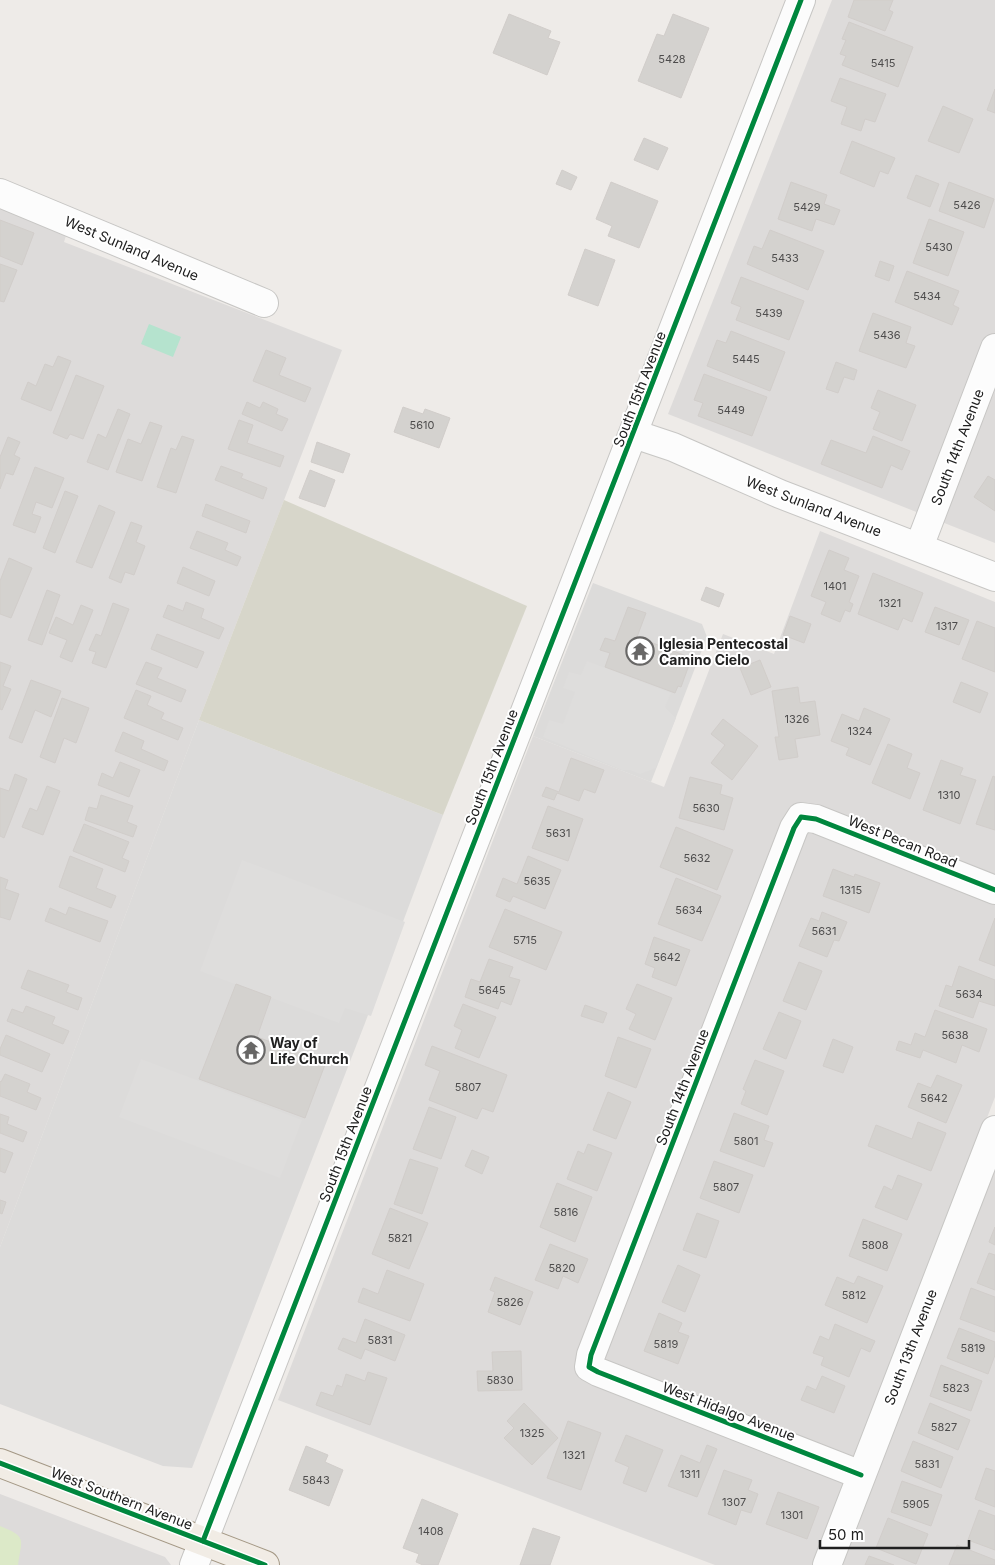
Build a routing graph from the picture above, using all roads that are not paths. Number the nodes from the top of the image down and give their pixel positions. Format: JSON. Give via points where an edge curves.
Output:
{"nodes":[{"id":1,"x":801,"y":0,"type":"edge"},
{"id":2,"x":0,"y":193,"type":"edge"},
{"id":3,"x":264,"y":303,"type":"dead end"},
{"id":4,"x":995,"y":348,"type":"edge"},
{"id":5,"x":634,"y":434,"type":"junction"},
{"id":6,"x":919,"y":547,"type":"junction"},
{"id":7,"x":995,"y":577,"type":"edge"},
{"id":8,"x":801,"y":817,"type":"joint"},
{"id":9,"x":995,"y":890,"type":"edge"},
{"id":10,"x":995,"y":1130,"type":"edge"},
{"id":11,"x":589,"y":1367,"type":"joint"},
{"id":12,"x":0,"y":1463,"type":"edge"},
{"id":13,"x":861,"y":1475,"type":"junction"},
{"id":14,"x":199,"y":1553,"type":"edge"},
{"id":15,"x":265,"y":1565,"type":"edge"},
{"id":16,"x":827,"y":1565,"type":"edge"}],
"edges":[{"from":1,"to":5,"type":"street","name":"South 15th Avenue"},
{"from":2,"to":3,"type":"street","name":"West Sunland Avenue"},
{"from":4,"to":6,"type":"street","name":"South 14th Avenue"},
{"from":5,"to":6,"type":"street","name":"West Sunland Avenue"},
{"from":5,"to":14,"type":"street","name":"South 15th Avenue"},
{"from":6,"to":7,"type":"street","name":"West Sunland Avenue"},
{"from":8,"to":9,"type":"street","name":"West Pecan Road","via":[[816,819]]},
{"from":8,"to":11,"type":"street","name":"South 14th Avenue","via":[[783,856],[598,1336]]},
{"from":10,"to":13,"type":"street","name":"South 13th Avenue"},
{"from":11,"to":13,"type":"street","name":"West Hidalgo Avenue"},
{"from":12,"to":14,"type":"main road","name":"West Southern Avenue"},
{"from":13,"to":16,"type":"street","name":"South 13th Avenue"},
{"from":14,"to":15,"type":"main road","name":"West Southern Avenue"}]}
